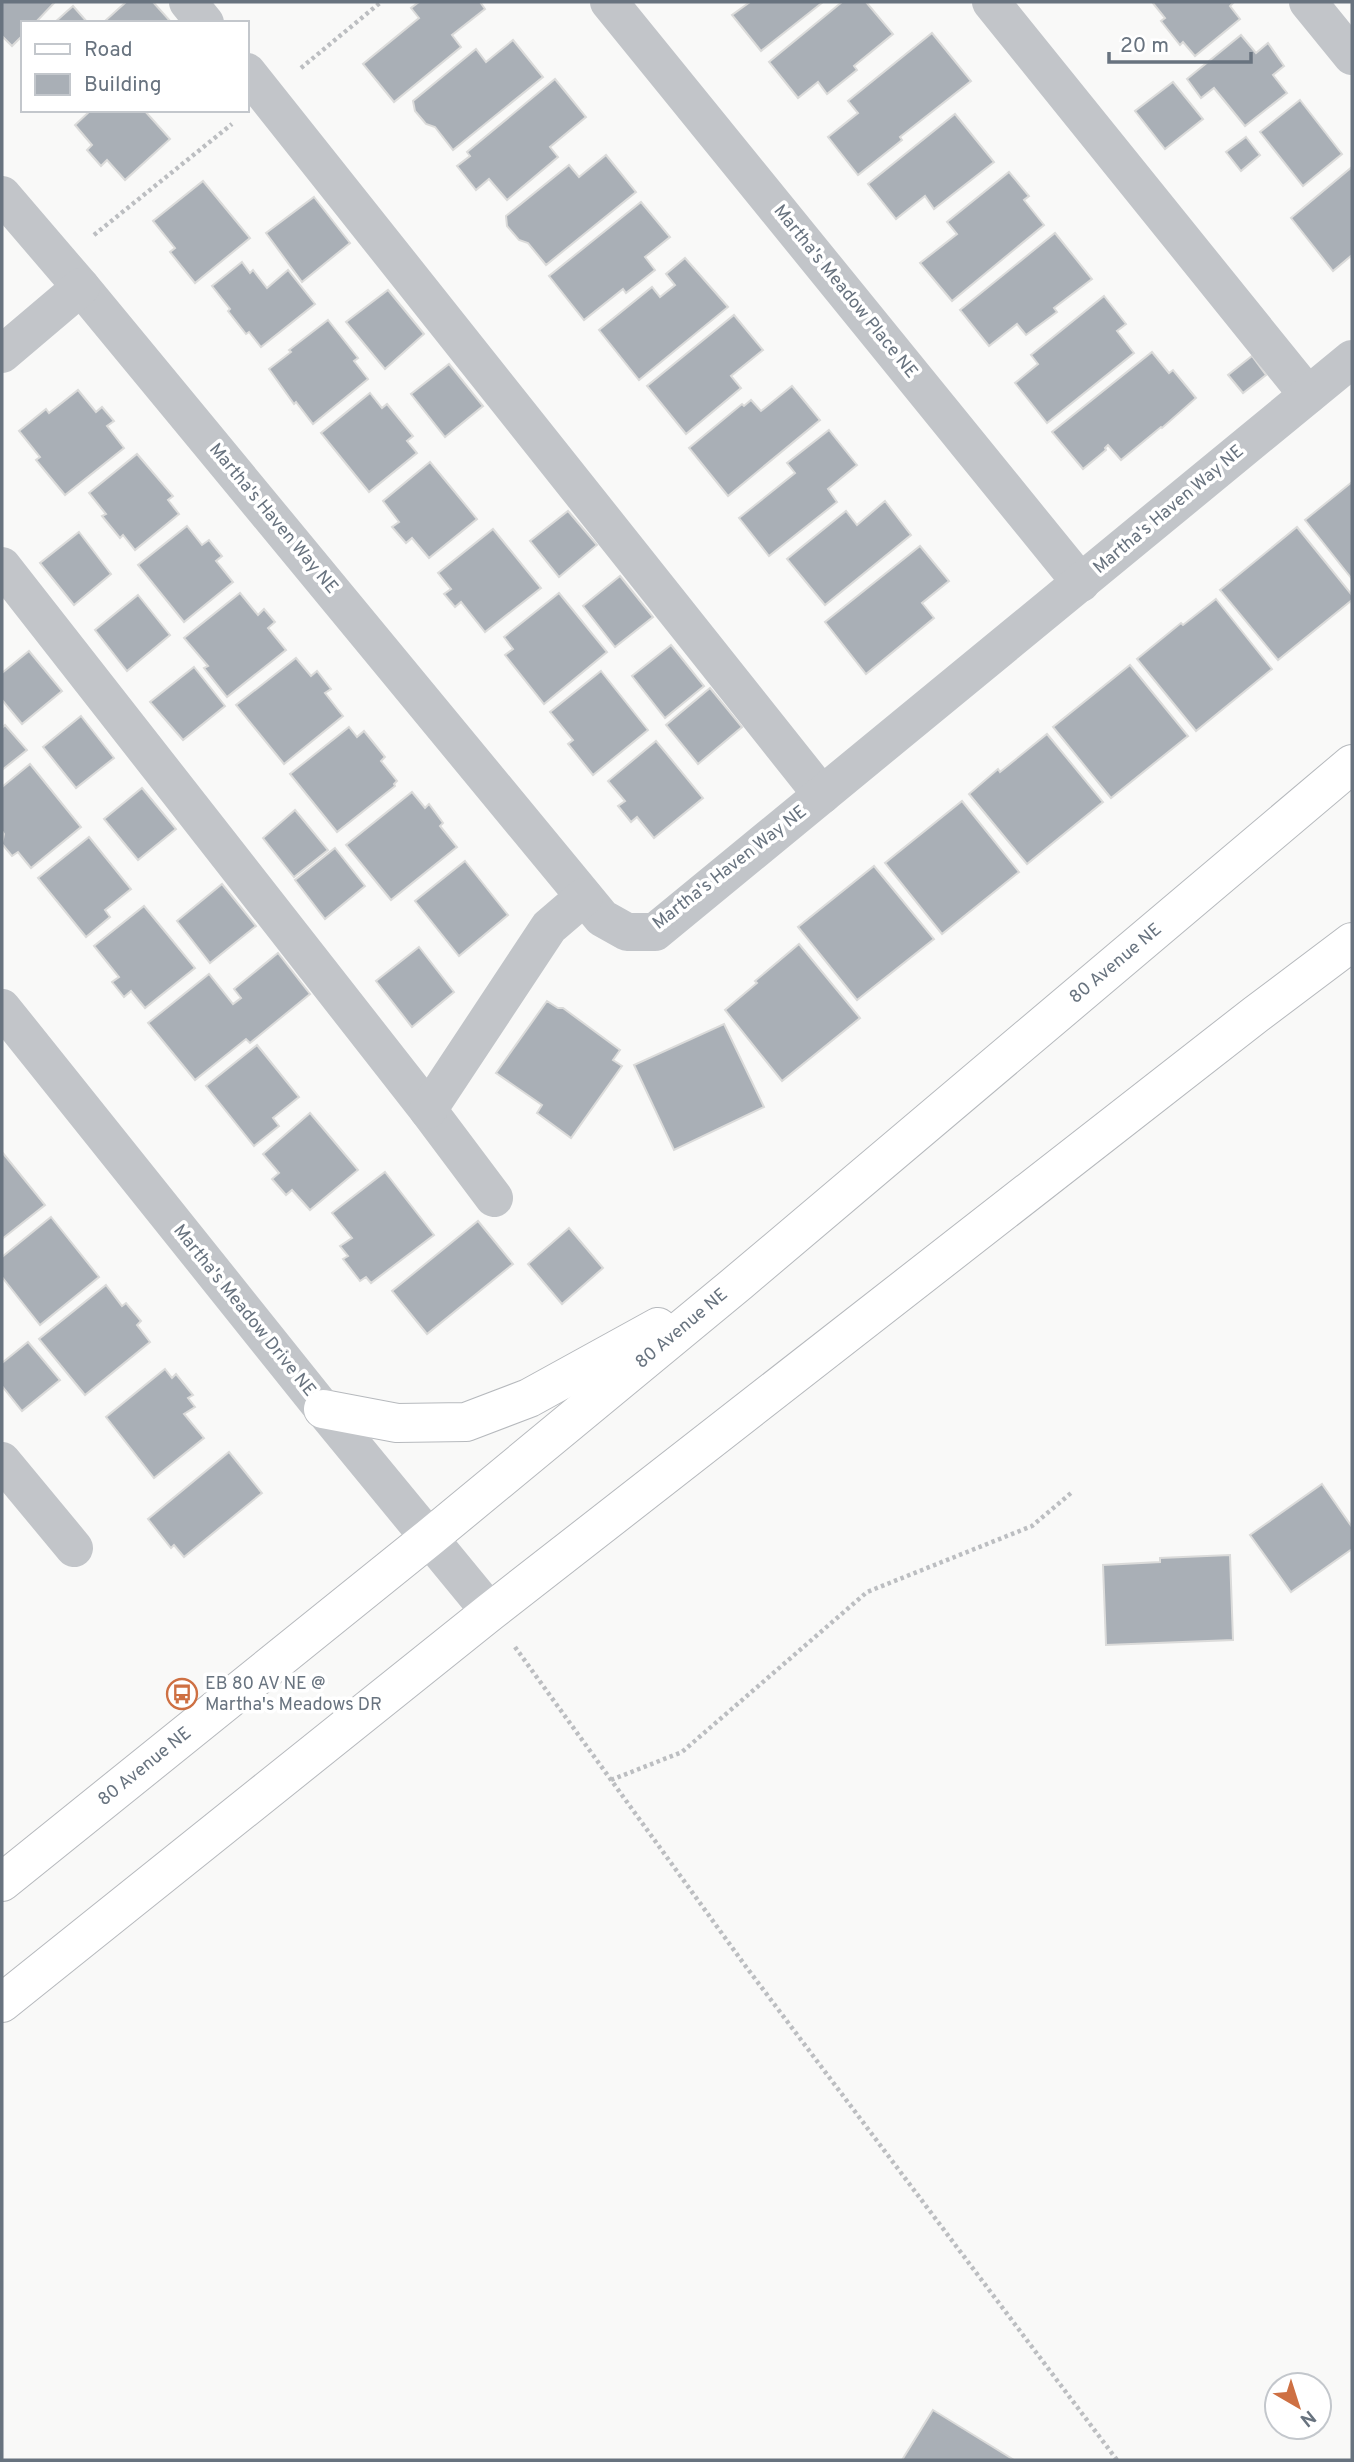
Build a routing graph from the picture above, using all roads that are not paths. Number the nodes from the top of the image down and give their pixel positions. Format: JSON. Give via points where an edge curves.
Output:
{"nodes":[{"id":1,"x":188,"y":2,"type":"edge"},
{"id":2,"x":609,"y":2,"type":"edge"},
{"id":3,"x":991,"y":2,"type":"edge"},
{"id":4,"x":1308,"y":2,"type":"edge"},
{"id":5,"x":203,"y":21,"type":"edge"},
{"id":6,"x":1352,"y":56,"type":"edge"},
{"id":7,"x":257,"y":84,"type":"edge"},
{"id":8,"x":2,"y":195,"type":"edge"},
{"id":9,"x":71,"y":275,"type":"junction"},
{"id":10,"x":2,"y":354,"type":"edge"},
{"id":11,"x":1352,"y":359,"type":"edge"},
{"id":12,"x":1308,"y":395,"type":"junction"},
{"id":13,"x":2,"y":566,"type":"edge"},
{"id":14,"x":1081,"y":583,"type":"junction"},
{"id":15,"x":1352,"y":764,"type":"edge"},
{"id":16,"x":822,"y":796,"type":"junction"},
{"id":17,"x":584,"y":897,"type":"junction"},
{"id":18,"x":1352,"y":942,"type":"edge"},
{"id":19,"x":2,"y":1007,"type":"edge"},
{"id":20,"x":428,"y":1110,"type":"junction"},
{"id":21,"x":494,"y":1198,"type":"dead end"},
{"id":22,"x":739,"y":1282,"type":"junction"},
{"id":23,"x":323,"y":1409,"type":"junction"},
{"id":24,"x":3,"y":1466,"type":"edge"},
{"id":25,"x":429,"y":1538,"type":"junction"},
{"id":26,"x":74,"y":1548,"type":"dead end"},
{"id":27,"x":490,"y":1612,"type":"junction"},
{"id":28,"x":2,"y":1882,"type":"edge"},
{"id":29,"x":2,"y":2003,"type":"edge"}],
"edges":[{"from":1,"to":5,"type":"street"},
{"from":2,"to":14,"type":"street","name":"Martha's Meadow Place NE"},
{"from":3,"to":12,"type":"street"},
{"from":4,"to":6,"type":"street"},
{"from":7,"to":16,"type":"street"},
{"from":8,"to":9,"type":"street","name":"Martha's Haven Way NE"},
{"from":9,"to":10,"type":"street"},
{"from":9,"to":17,"type":"street","name":"Martha's Haven Way NE"},
{"from":11,"to":12,"type":"street","name":"Martha's Haven Way NE"},
{"from":12,"to":14,"type":"street","name":"Martha's Haven Way NE"},
{"from":13,"to":20,"type":"street"},
{"from":14,"to":16,"type":"street","name":"Martha's Haven Way NE"},
{"from":15,"to":22,"type":"main road","name":"80 Avenue NE"},
{"from":16,"to":17,"type":"street","name":"Martha's Haven Way NE","via":[[655,932],[627,932],[602,918]]},
{"from":17,"to":20,"type":"street","via":[[550,927]]},
{"from":18,"to":27,"type":"main road"},
{"from":19,"to":23,"type":"street","name":"Martha's Meadow Drive NE"},
{"from":20,"to":21,"type":"street"},
{"from":22,"to":23,"type":"main road","via":[[529,1398],[466,1422],[397,1423]]},
{"from":22,"to":25,"type":"main road","name":"80 Avenue NE"},
{"from":23,"to":25,"type":"street","name":"Martha's Meadow Drive NE"},
{"from":24,"to":26,"type":"street"},
{"from":25,"to":27,"type":"street","name":"Martha's Meadow Drive NE"},
{"from":25,"to":28,"type":"main road","name":"80 Avenue NE"},
{"from":27,"to":29,"type":"main road"}]}
